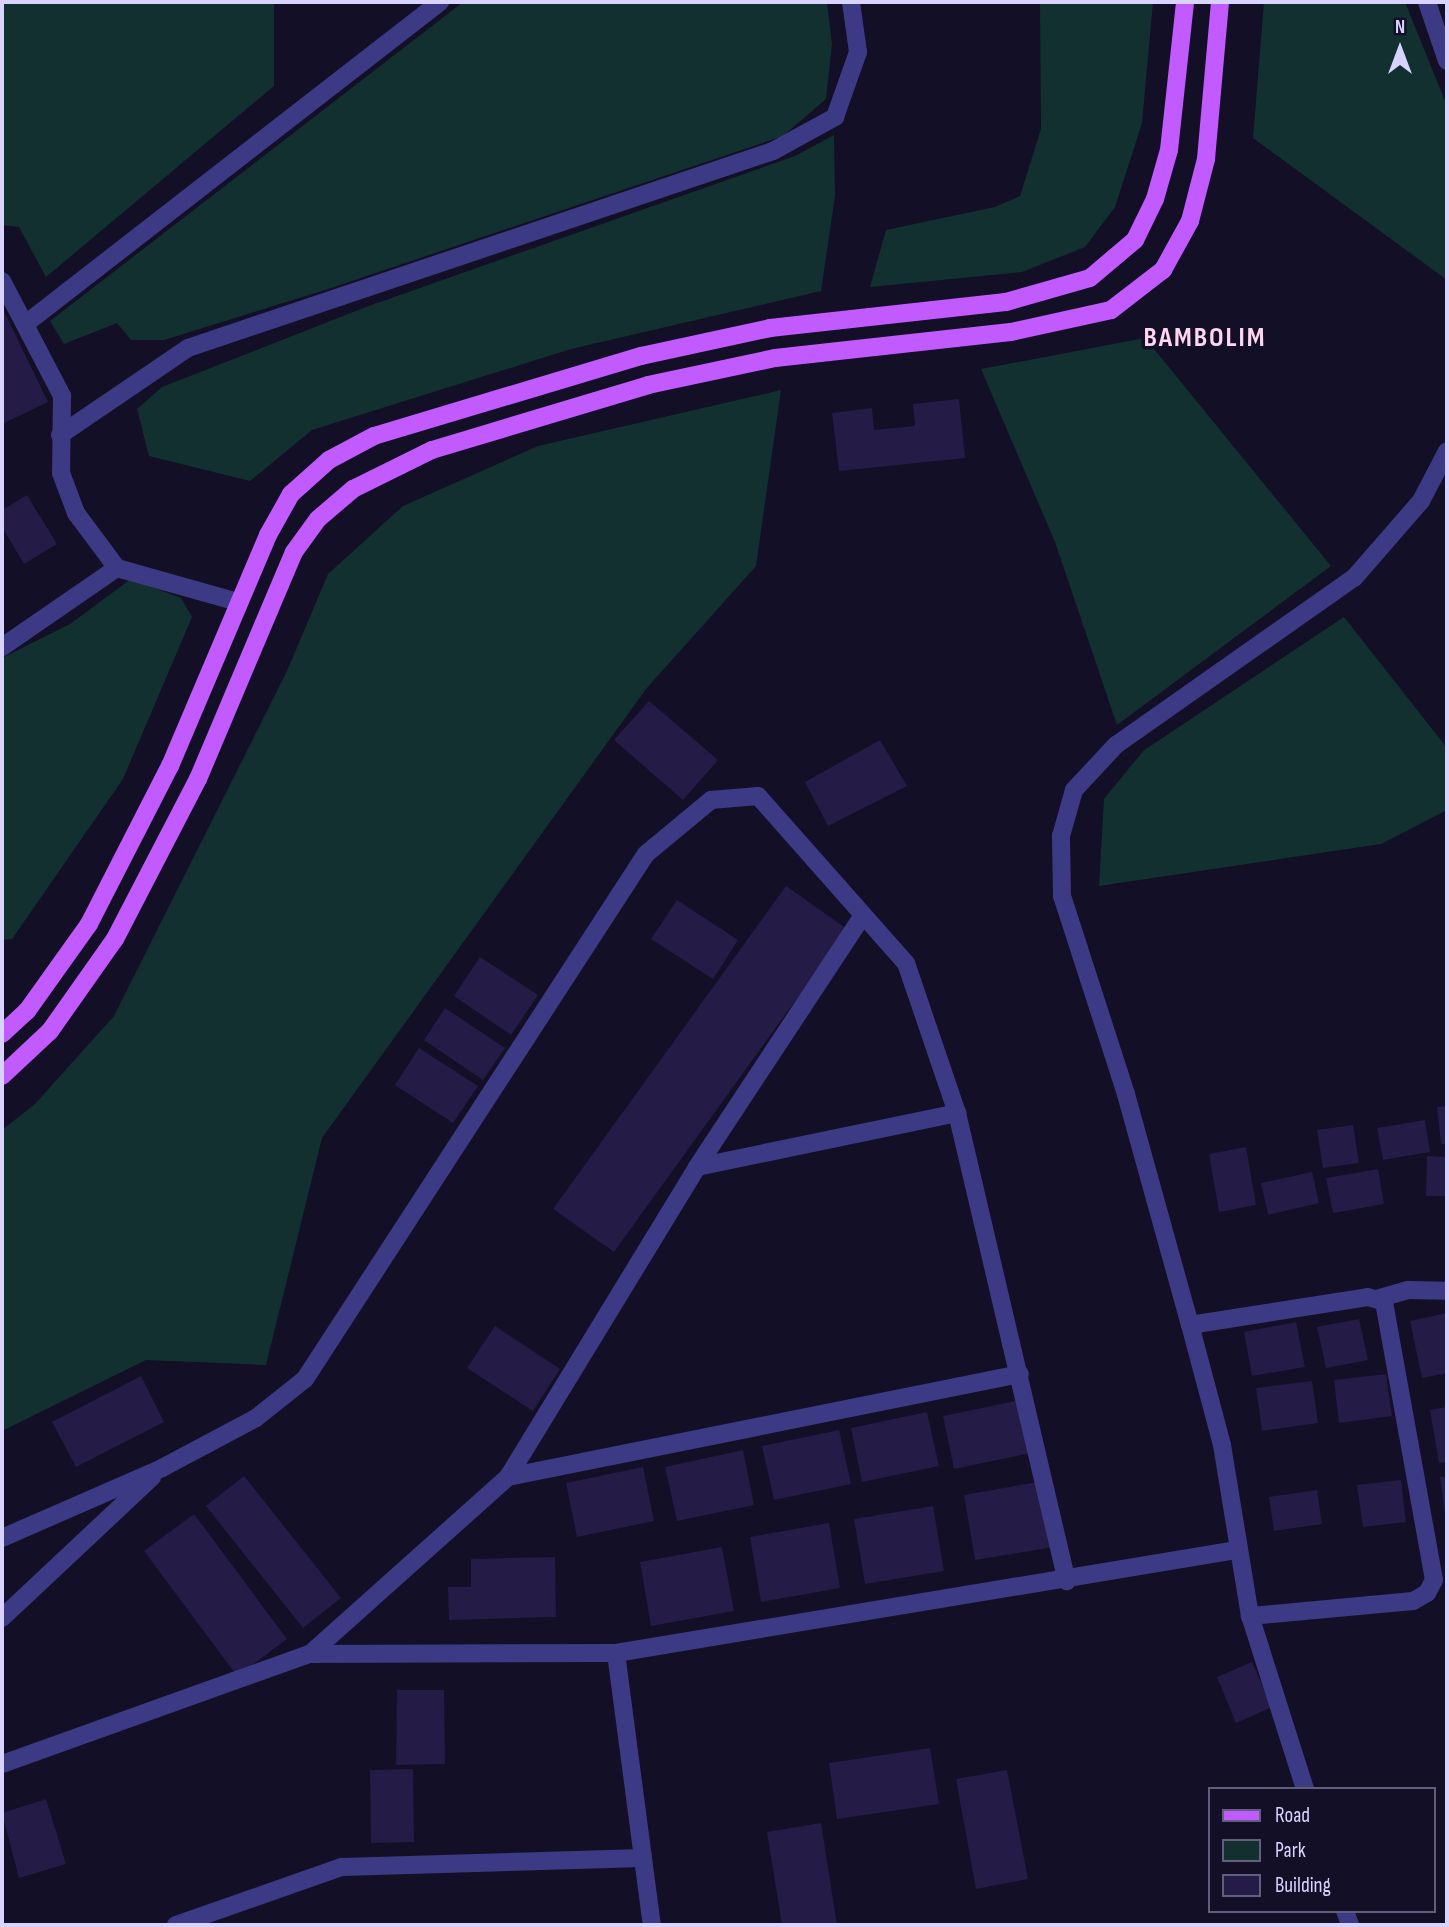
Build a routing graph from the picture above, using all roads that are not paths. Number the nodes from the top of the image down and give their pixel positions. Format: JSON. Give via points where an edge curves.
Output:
{"nodes":[{"id":1,"x":440,"y":2,"type":"edge"},
{"id":2,"x":851,"y":2,"type":"edge"},
{"id":3,"x":1185,"y":2,"type":"edge"},
{"id":4,"x":1220,"y":2,"type":"edge"},
{"id":5,"x":1427,"y":2,"type":"edge"},
{"id":6,"x":1447,"y":61,"type":"edge"},
{"id":7,"x":2,"y":281,"type":"edge"},
{"id":8,"x":28,"y":322,"type":"junction"},
{"id":9,"x":60,"y":435,"type":"junction"},
{"id":10,"x":1447,"y":451,"type":"edge"},
{"id":11,"x":117,"y":568,"type":"junction"},
{"id":12,"x":238,"y":602,"type":"junction"},
{"id":13,"x":2,"y":647,"type":"edge"},
{"id":14,"x":862,"y":918,"type":"junction"},
{"id":15,"x":2,"y":1034,"type":"edge"},
{"id":16,"x":2,"y":1076,"type":"edge"},
{"id":17,"x":957,"y":1113,"type":"junction"},
{"id":18,"x":697,"y":1167,"type":"junction"},
{"id":19,"x":1447,"y":1291,"type":"edge"},
{"id":20,"x":1380,"y":1298,"type":"junction"},
{"id":21,"x":1190,"y":1325,"type":"junction"},
{"id":22,"x":1020,"y":1374,"type":"junction"},
{"id":23,"x":162,"y":1468,"type":"junction"},
{"id":24,"x":508,"y":1477,"type":"junction"},
{"id":25,"x":2,"y":1538,"type":"edge"},
{"id":26,"x":1236,"y":1550,"type":"junction"},
{"id":27,"x":1067,"y":1581,"type":"junction"},
{"id":28,"x":1250,"y":1616,"type":"junction"},
{"id":29,"x":2,"y":1618,"type":"edge"},
{"id":30,"x":616,"y":1653,"type":"junction"},
{"id":31,"x":310,"y":1654,"type":"junction"},
{"id":32,"x":2,"y":1764,"type":"edge"},
{"id":33,"x":1304,"y":1787,"type":"edge"},
{"id":34,"x":643,"y":1858,"type":"junction"},
{"id":35,"x":176,"y":1925,"type":"edge"},
{"id":36,"x":652,"y":1925,"type":"edge"}],
"edges":[{"from":1,"to":8,"type":"street"},
{"from":2,"to":9,"type":"street","via":[[858,52],[835,117],[783,145],[188,348]]},
{"from":3,"to":12,"type":"main road","via":[[1169,149],[1155,199],[1135,240],[1090,278],[1006,302],[770,328],[641,356],[374,436],[329,460],[291,494]]},
{"from":4,"to":16,"type":"main road","via":[[1206,159],[1190,221],[1163,270],[1111,310],[1011,332],[775,358],[648,385],[432,450],[353,489],[318,519],[294,552],[198,779],[116,939],[50,1031]]},
{"from":5,"to":6,"type":"street"},
{"from":7,"to":8,"type":"street"},
{"from":8,"to":9,"type":"street","via":[[62,396]]},
{"from":9,"to":11,"type":"street","via":[[61,473],[76,513]]},
{"from":10,"to":21,"type":"street","via":[[1421,501],[1354,578],[1116,745],[1074,790],[1060,836],[1062,896],[1126,1094]]},
{"from":11,"to":12,"type":"street"},
{"from":11,"to":13,"type":"street"},
{"from":12,"to":15,"type":"main road","via":[[170,766],[89,924],[27,1011]]},
{"from":14,"to":17,"type":"street","via":[[906,963]]},
{"from":14,"to":18,"type":"street"},
{"from":14,"to":23,"type":"street","via":[[758,796],[711,800],[646,854],[305,1379],[256,1418]]},
{"from":17,"to":18,"type":"street"},
{"from":17,"to":22,"type":"street"},
{"from":18,"to":24,"type":"street"},
{"from":19,"to":20,"type":"street","via":[[1418,1289]]},
{"from":20,"to":21,"type":"street"},
{"from":20,"to":28,"type":"street","via":[[1434,1580],[1427,1593],[1413,1601]]},
{"from":21,"to":26,"type":"street","via":[[1222,1446]]},
{"from":22,"to":24,"type":"street"},
{"from":22,"to":27,"type":"street"},
{"from":23,"to":25,"type":"street"},
{"from":23,"to":29,"type":"street"},
{"from":24,"to":31,"type":"street"},
{"from":26,"to":27,"type":"street"},
{"from":26,"to":28,"type":"street"},
{"from":27,"to":30,"type":"street"},
{"from":28,"to":33,"type":"street"},
{"from":30,"to":31,"type":"street"},
{"from":30,"to":34,"type":"street"},
{"from":31,"to":32,"type":"street"},
{"from":34,"to":35,"type":"street","via":[[342,1867]]},
{"from":34,"to":36,"type":"street"}]}
